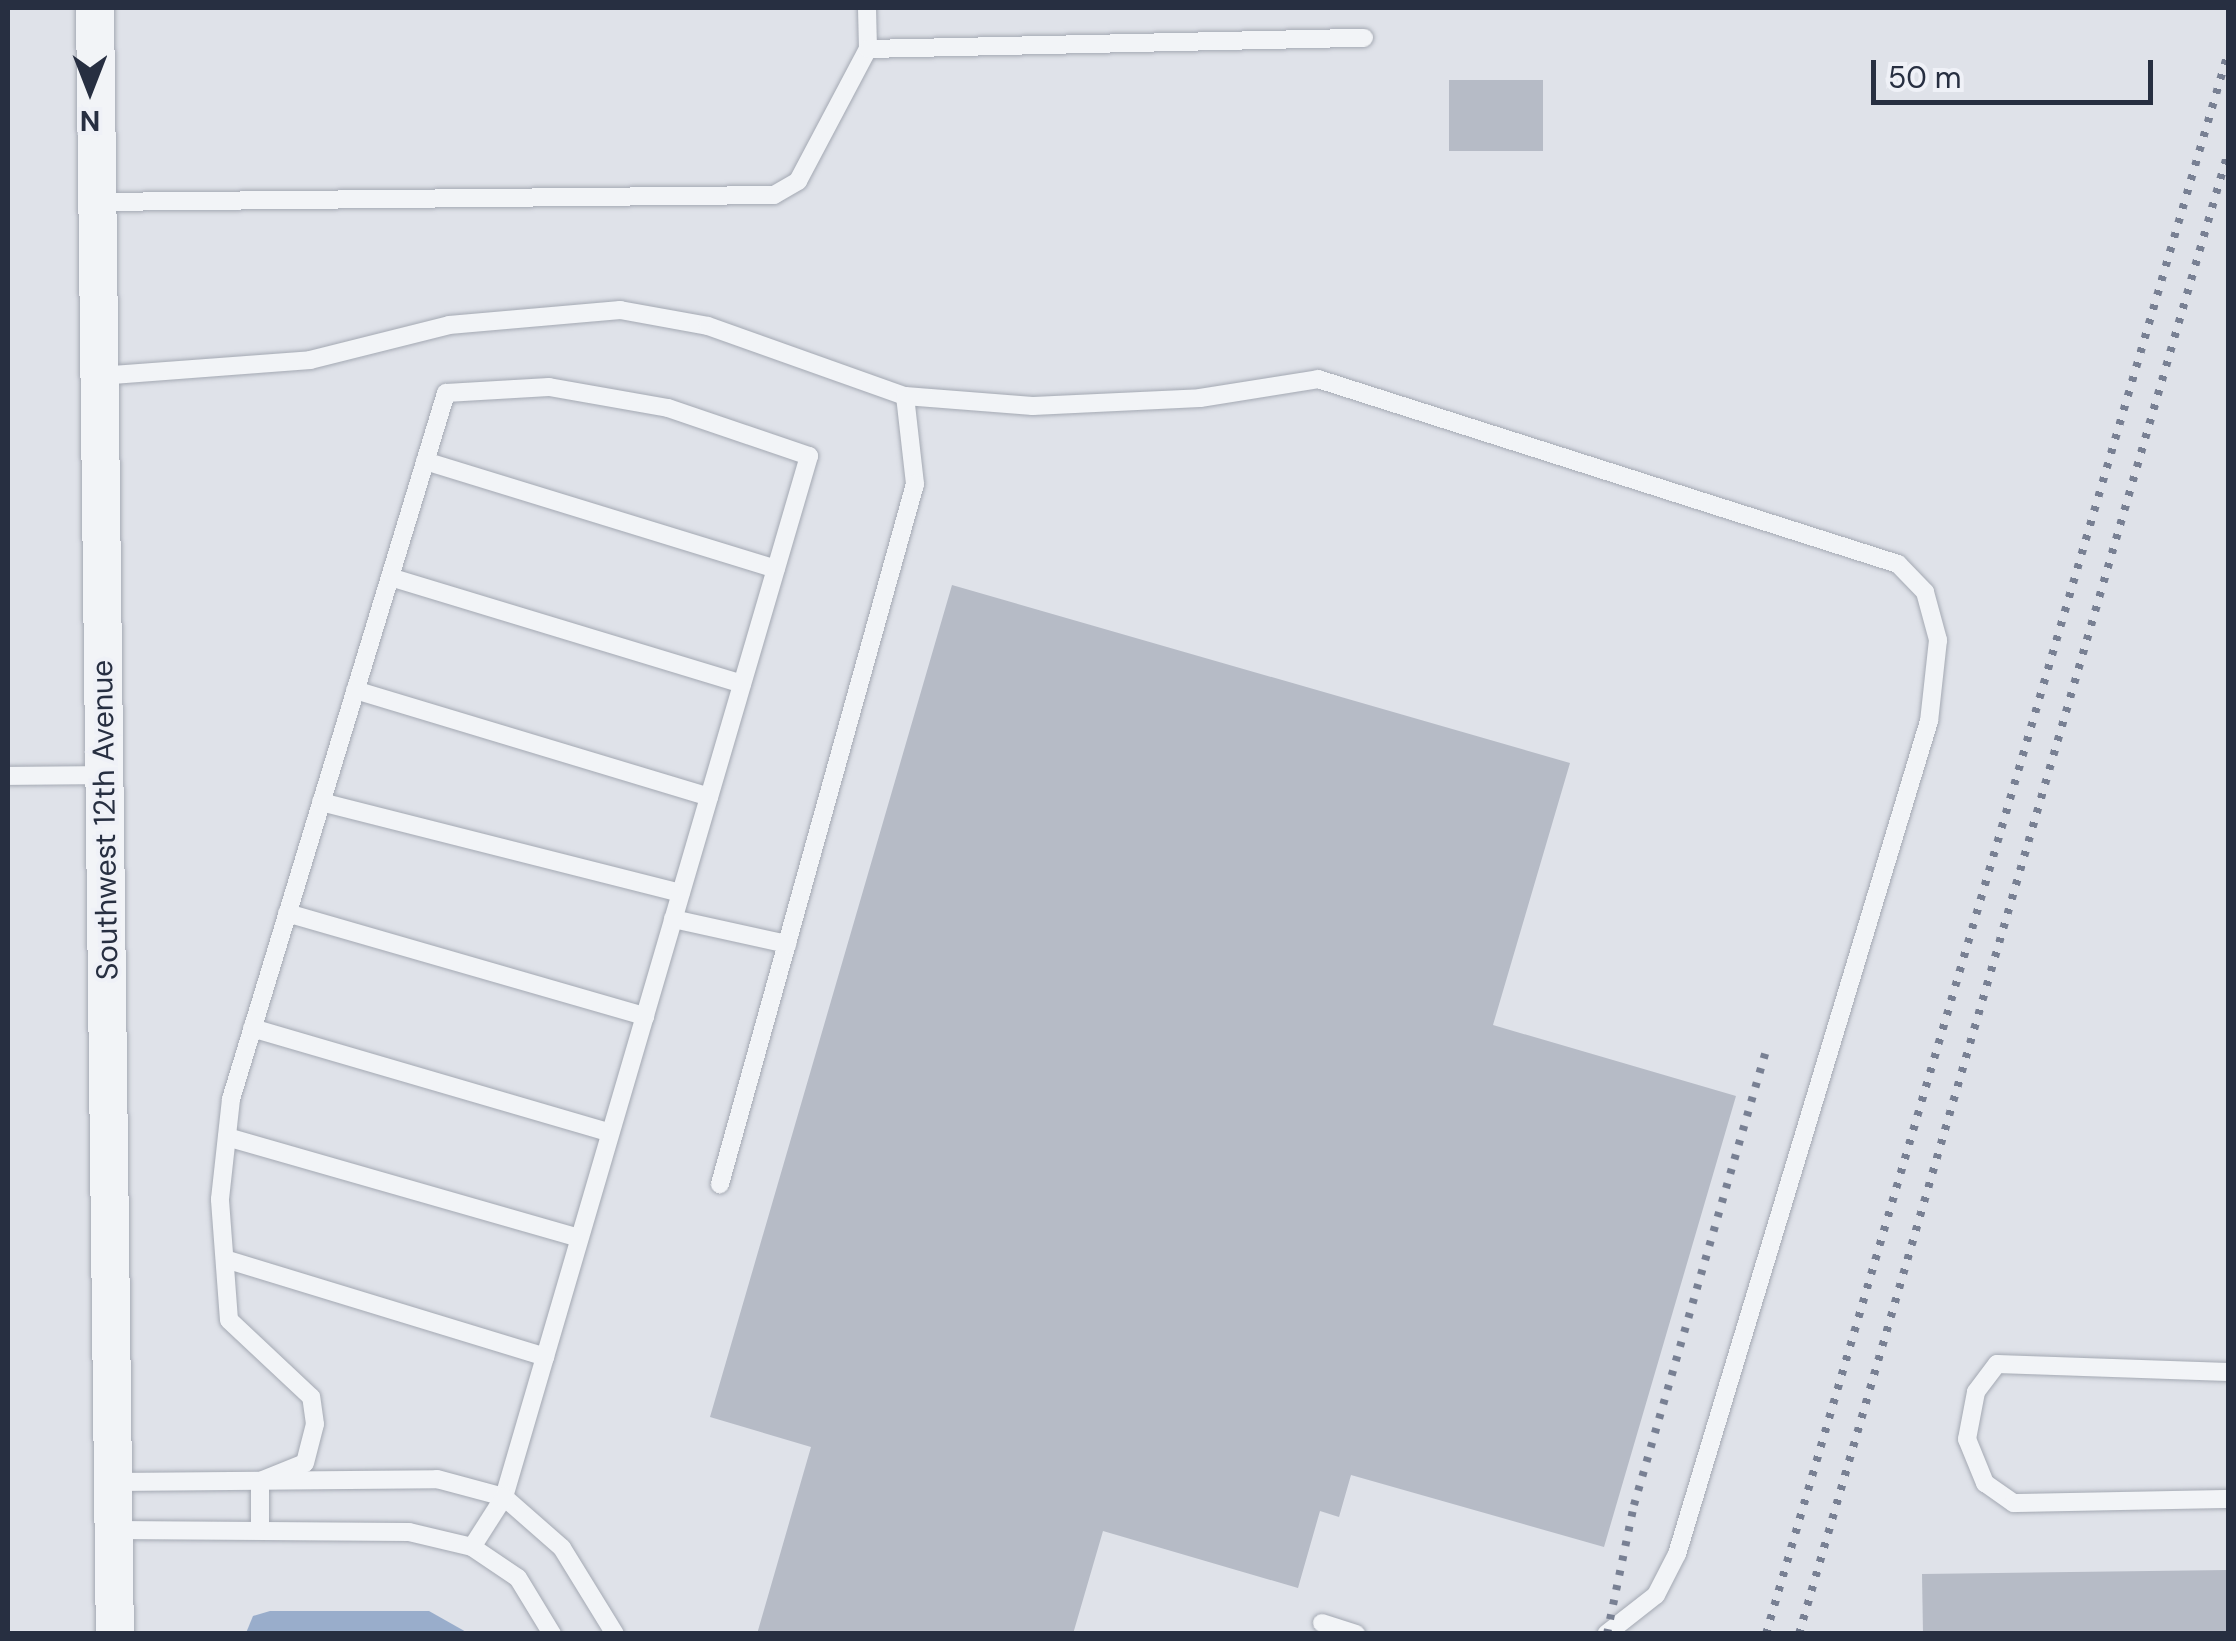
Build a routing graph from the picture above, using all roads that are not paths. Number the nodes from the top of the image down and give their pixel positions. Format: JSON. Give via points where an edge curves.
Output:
{"nodes":[{"id":1,"x":95,"y":8,"type":"edge"},
{"id":2,"x":867,"y":8,"type":"edge"},
{"id":3,"x":1364,"y":38,"type":"dead end"},
{"id":4,"x":868,"y":49,"type":"junction"},
{"id":5,"x":95,"y":202,"type":"junction"},
{"id":6,"x":99,"y":376,"type":"junction"},
{"id":7,"x":906,"y":396,"type":"junction"},
{"id":8,"x":425,"y":460,"type":"junction"},
{"id":9,"x":776,"y":568,"type":"junction"},
{"id":10,"x":390,"y":577,"type":"junction"},
{"id":11,"x":742,"y":684,"type":"junction"},
{"id":12,"x":355,"y":690,"type":"junction"},
{"id":13,"x":104,"y":775,"type":"junction"},
{"id":14,"x":8,"y":776,"type":"edge"},
{"id":15,"x":709,"y":797,"type":"junction"},
{"id":16,"x":321,"y":802,"type":"junction"},
{"id":17,"x":681,"y":894,"type":"junction"},
{"id":18,"x":286,"y":913,"type":"junction"},
{"id":19,"x":673,"y":919,"type":"junction"},
{"id":20,"x":786,"y":944,"type":"junction"},
{"id":21,"x":645,"y":1016,"type":"junction"},
{"id":22,"x":252,"y":1028,"type":"junction"},
{"id":23,"x":610,"y":1133,"type":"junction"},
{"id":24,"x":226,"y":1136,"type":"junction"},
{"id":25,"x":720,"y":1184,"type":"dead end"},
{"id":26,"x":579,"y":1238,"type":"junction"},
{"id":27,"x":225,"y":1259,"type":"junction"},
{"id":28,"x":545,"y":1357,"type":"junction"},
{"id":29,"x":2228,"y":1372,"type":"edge"},
{"id":30,"x":260,"y":1481,"type":"junction"},
{"id":31,"x":114,"y":1482,"type":"junction"},
{"id":32,"x":504,"y":1497,"type":"junction"},
{"id":33,"x":2228,"y":1498,"type":"edge"},
{"id":34,"x":260,"y":1527,"type":"junction"},
{"id":35,"x":114,"y":1530,"type":"junction"},
{"id":36,"x":472,"y":1547,"type":"junction"},
{"id":37,"x":1322,"y":1624,"type":"dead end"},
{"id":38,"x":115,"y":1634,"type":"edge"},
{"id":39,"x":552,"y":1634,"type":"edge"},
{"id":40,"x":615,"y":1634,"type":"edge"},
{"id":41,"x":1356,"y":1634,"type":"edge"},
{"id":42,"x":1606,"y":1634,"type":"edge"}],
"edges":[{"from":1,"to":5,"type":"street","name":"Southwest 12th Avenue"},
{"from":2,"to":4,"type":"lane"},
{"from":3,"to":4,"type":"lane"},
{"from":4,"to":5,"type":"lane","via":[[798,181],[774,196]]},
{"from":5,"to":6,"type":"street","name":"Southwest 12th Avenue"},
{"from":6,"to":7,"type":"lane","via":[[310,360],[449,326],[620,310],[708,326]]},
{"from":6,"to":13,"type":"street","name":"Southwest 12th Avenue"},
{"from":7,"to":20,"type":"lane","via":[[915,484]]},
{"from":7,"to":42,"type":"lane","via":[[1034,406],[1200,398],[1266,382],[1318,380],[1898,564],[1925,592],[1938,640],[1929,721],[1683,1536],[1656,1595]]},
{"from":8,"to":9,"type":"lane"},
{"from":8,"to":9,"type":"lane","via":[[446,393],[549,387],[668,408],[809,456]]},
{"from":8,"to":10,"type":"lane"},
{"from":9,"to":11,"type":"lane"},
{"from":10,"to":11,"type":"lane"},
{"from":10,"to":12,"type":"lane"},
{"from":11,"to":15,"type":"lane"},
{"from":12,"to":15,"type":"lane"},
{"from":12,"to":16,"type":"lane"},
{"from":13,"to":14,"type":"lane"},
{"from":13,"to":31,"type":"street","name":"Southwest 12th Avenue"},
{"from":15,"to":17,"type":"lane"},
{"from":16,"to":17,"type":"lane"},
{"from":16,"to":18,"type":"lane"},
{"from":17,"to":19,"type":"lane"},
{"from":18,"to":21,"type":"lane"},
{"from":18,"to":22,"type":"lane"},
{"from":19,"to":20,"type":"lane"},
{"from":19,"to":21,"type":"lane"},
{"from":20,"to":25,"type":"lane"},
{"from":21,"to":23,"type":"lane"},
{"from":22,"to":23,"type":"lane"},
{"from":22,"to":24,"type":"lane"},
{"from":23,"to":26,"type":"lane"},
{"from":24,"to":26,"type":"lane"},
{"from":24,"to":27,"type":"lane","via":[[220,1199]]},
{"from":26,"to":28,"type":"lane"},
{"from":27,"to":28,"type":"lane"},
{"from":27,"to":30,"type":"lane","via":[[230,1320],[311,1396],[315,1424],[305,1462]]},
{"from":28,"to":32,"type":"lane"},
{"from":29,"to":33,"type":"lane","via":[[1997,1364],[1976,1392],[1967,1439],[1985,1483],[2014,1503]]},
{"from":30,"to":31,"type":"lane"},
{"from":30,"to":32,"type":"lane","via":[[437,1479]]},
{"from":30,"to":34,"type":"lane"},
{"from":31,"to":35,"type":"street","name":"Southwest 12th Avenue"},
{"from":32,"to":36,"type":"lane"},
{"from":32,"to":40,"type":"lane","via":[[562,1548]]},
{"from":34,"to":35,"type":"lane"},
{"from":34,"to":36,"type":"lane","via":[[410,1532]]},
{"from":35,"to":38,"type":"street","name":"Southwest 12th Avenue"},
{"from":36,"to":39,"type":"lane","via":[[518,1578]]},
{"from":37,"to":41,"type":"lane"}]}
